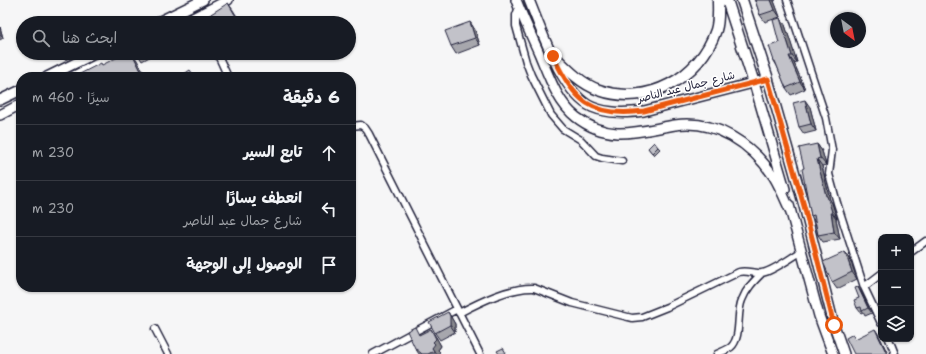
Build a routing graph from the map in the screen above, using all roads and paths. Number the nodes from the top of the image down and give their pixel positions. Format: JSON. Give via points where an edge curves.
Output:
{"nodes":[{"id":1,"x":203,"y":0,"type":"edge"},
{"id":2,"x":228,"y":0,"type":"edge"},
{"id":3,"x":529,"y":0,"type":"edge"},
{"id":4,"x":718,"y":0,"type":"edge"},
{"id":5,"x":727,"y":0,"type":"edge"},
{"id":6,"x":742,"y":0,"type":"edge"},
{"id":7,"x":787,"y":0,"type":"edge"},
{"id":8,"x":517,"y":4,"type":"edge"},
{"id":9,"x":170,"y":16,"type":"edge"},
{"id":10,"x":204,"y":16,"type":"edge"},
{"id":11,"x":553,"y":56,"type":"junction"},
{"id":12,"x":82,"y":60,"type":"edge"},
{"id":13,"x":106,"y":60,"type":"edge"},
{"id":14,"x":220,"y":60,"type":"edge"},
{"id":15,"x":57,"y":72,"type":"edge"},
{"id":16,"x":83,"y":72,"type":"edge"},
{"id":17,"x":226,"y":72,"type":"edge"},
{"id":18,"x":768,"y":79,"type":"junction"},
{"id":19,"x":754,"y":83,"type":"junction"},
{"id":20,"x":16,"y":92,"type":"edge"},
{"id":21,"x":0,"y":100,"type":"edge"},
{"id":22,"x":16,"y":107,"type":"edge"},
{"id":23,"x":0,"y":115,"type":"edge"},
{"id":24,"x":356,"y":126,"type":"edge"},
{"id":25,"x":622,"y":161,"type":"dead end"},
{"id":26,"x":790,"y":210,"type":"junction"},
{"id":27,"x":926,"y":241,"type":"edge"},
{"id":28,"x":914,"y":250,"type":"edge"},
{"id":29,"x":802,"y":251,"type":"junction"},
{"id":30,"x":762,"y":273,"type":"junction"},
{"id":31,"x":878,"y":276,"type":"edge"},
{"id":32,"x":864,"y":286,"type":"junction"},
{"id":33,"x":458,"y":311,"type":"junction"},
{"id":34,"x":878,"y":316,"type":"edge"},
{"id":35,"x":155,"y":329,"type":"dead end"},
{"id":36,"x":889,"y":342,"type":"edge"},
{"id":37,"x":831,"y":353,"type":"edge"},
{"id":38,"x":168,"y":354,"type":"edge"},
{"id":39,"x":373,"y":354,"type":"edge"},
{"id":40,"x":480,"y":354,"type":"edge"},
{"id":41,"x":717,"y":354,"type":"edge"},
{"id":42,"x":844,"y":354,"type":"edge"},
{"id":43,"x":895,"y":354,"type":"edge"}],
"edges":[{"from":1,"to":9,"type":"main road"},
{"from":2,"to":10,"type":"main road"},
{"from":3,"to":11,"type":"main road","name":"شارع جمال عبد الناصر"},
{"from":4,"to":11,"type":"highway","via":[[716,30],[711,42],[696,64],[678,80],[665,87],[636,95],[597,90],[571,73]]},
{"from":5,"to":19,"type":"highway"},
{"from":6,"to":18,"type":"highway"},
{"from":7,"to":32,"type":"street","via":[[826,118],[832,150],[829,174]]},
{"from":8,"to":25,"type":"street","via":[[516,26],[526,62],[551,114],[563,129],[581,140],[596,156]]},
{"from":8,"to":26,"type":"main road","via":[[549,77],[562,101],[576,118],[596,128],[620,134],[690,124],[725,132],[745,144],[769,170]]},
{"from":11,"to":19,"type":"main road","name":"شارع جمال عبد الناصر","via":[[572,91],[583,101],[603,110],[617,112],[644,111]]},
{"from":12,"to":15,"type":"main road"},
{"from":13,"to":16,"type":"main road"},
{"from":14,"to":17,"type":"street"},
{"from":18,"to":19,"type":"main road","name":"شارع جمال عبد الناصر"},
{"from":18,"to":42,"type":"main road"},
{"from":19,"to":26,"type":"main road"},
{"from":20,"to":21,"type":"main road"},
{"from":22,"to":23,"type":"main road"},
{"from":24,"to":33,"type":"street","via":[[361,125],[369,134]]},
{"from":26,"to":29,"type":"main road"},
{"from":27,"to":28,"type":"street"},
{"from":29,"to":30,"type":"street"},
{"from":29,"to":37,"type":"main road"},
{"from":30,"to":33,"type":"street","via":[[739,272],[642,317],[632,318],[604,312],[534,288],[505,293]]},
{"from":30,"to":41,"type":"street","via":[[741,300],[736,339],[730,347]]},
{"from":31,"to":32,"type":"street"},
{"from":32,"to":34,"type":"street"},
{"from":33,"to":39,"type":"street"},
{"from":33,"to":40,"type":"street"},
{"from":35,"to":38,"type":"street"},
{"from":36,"to":43,"type":"street"}]}
